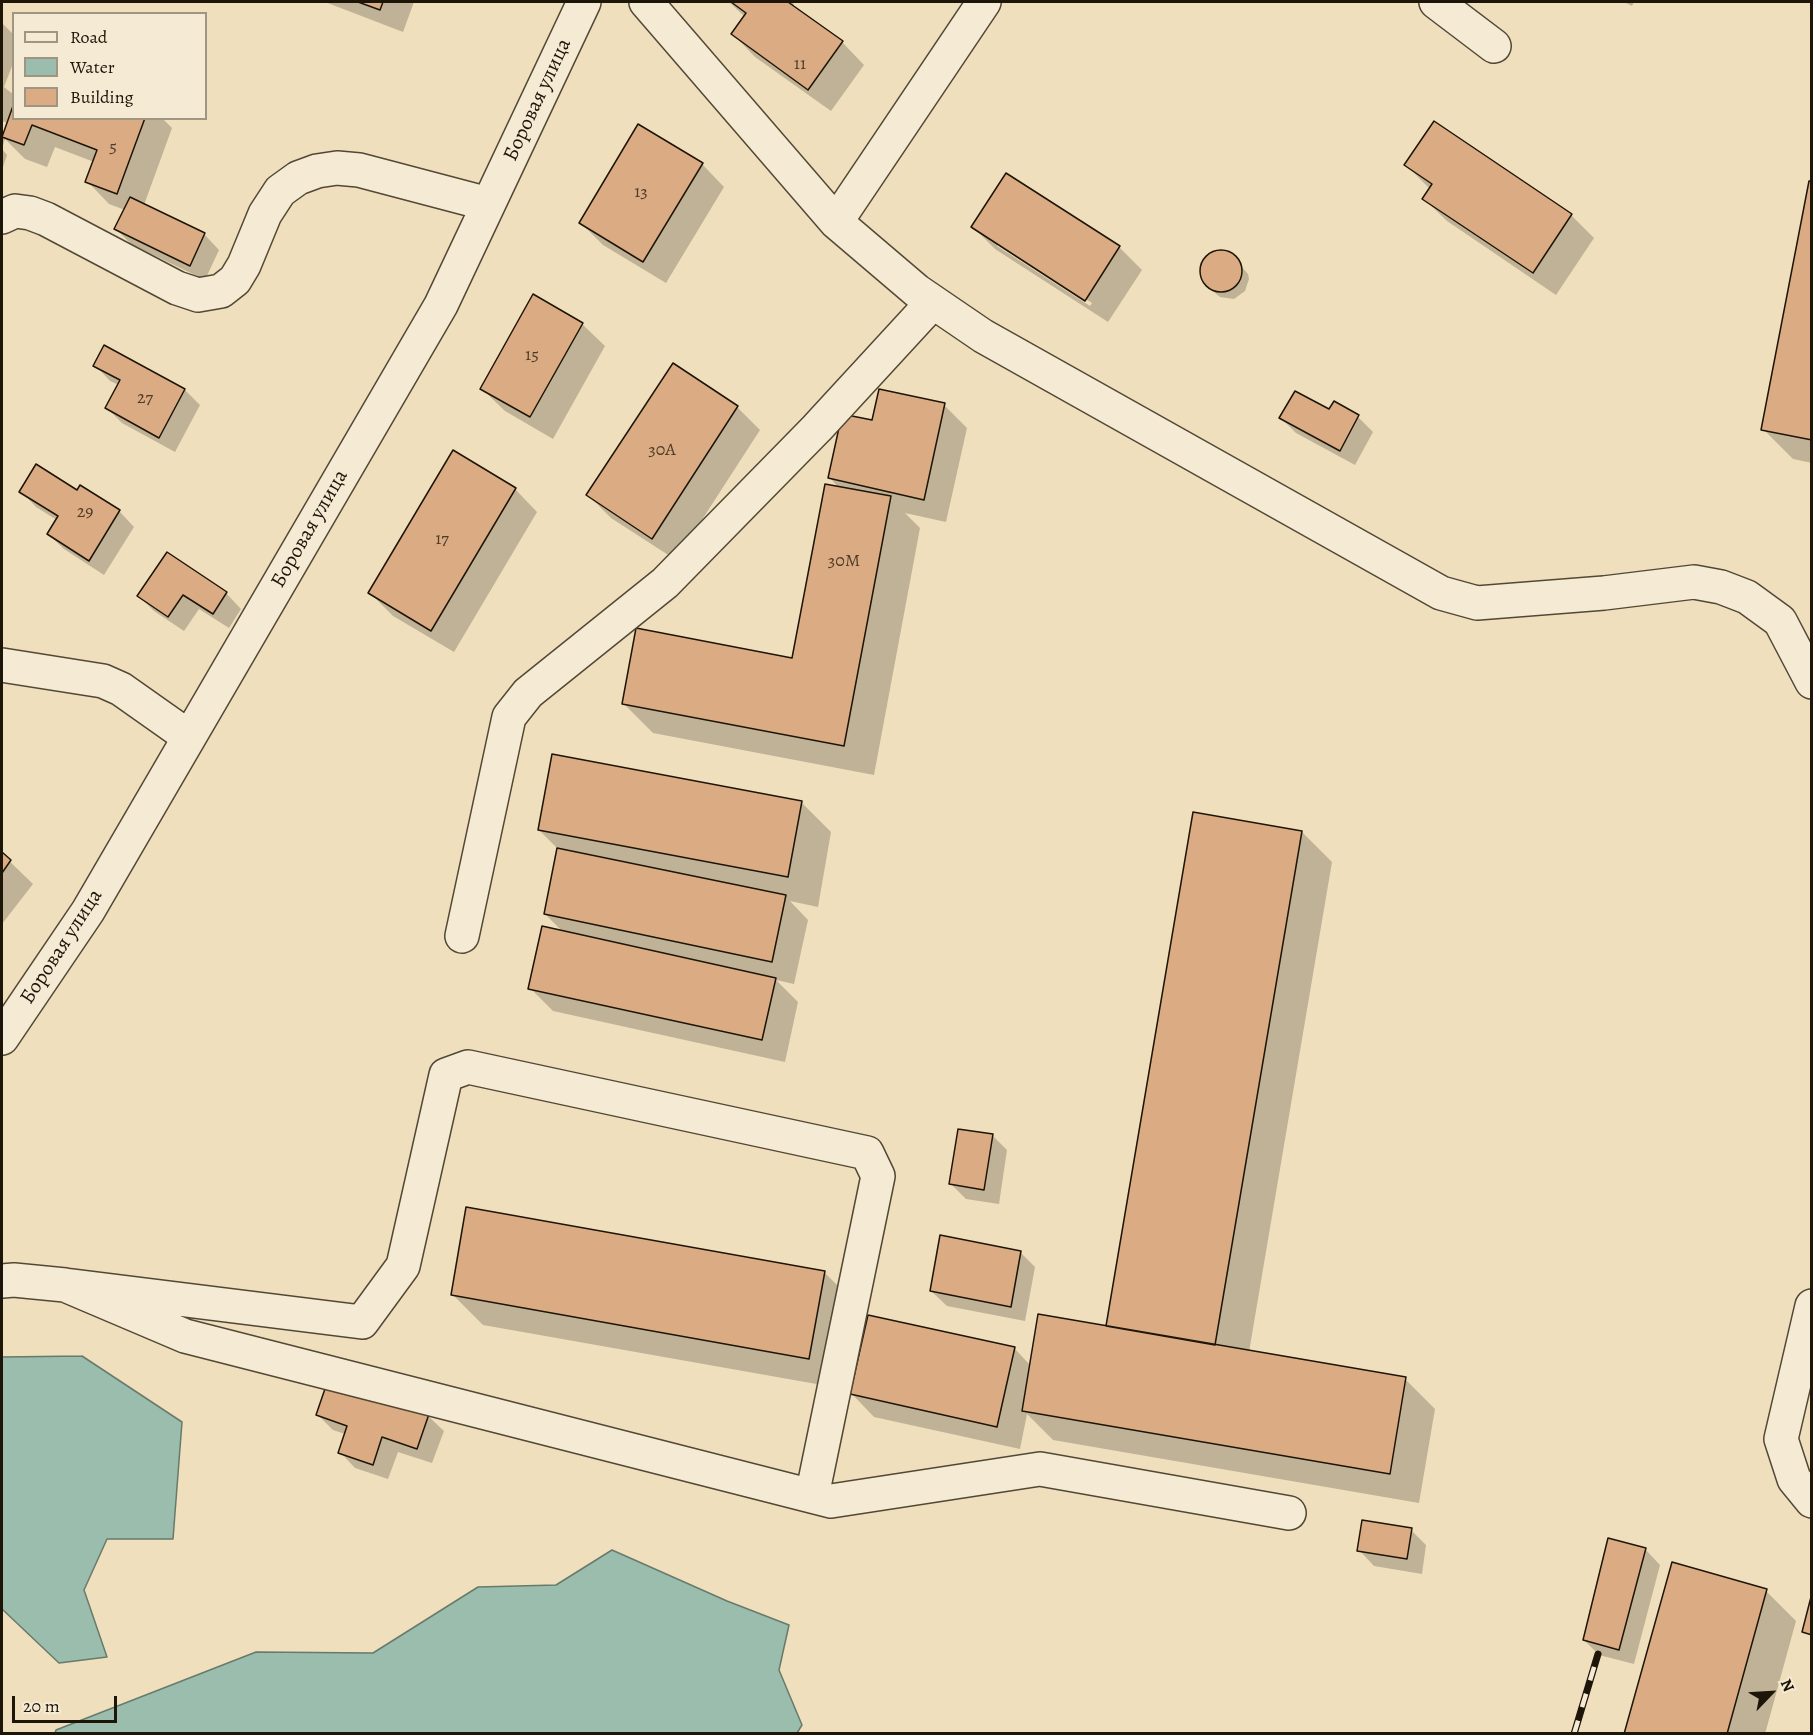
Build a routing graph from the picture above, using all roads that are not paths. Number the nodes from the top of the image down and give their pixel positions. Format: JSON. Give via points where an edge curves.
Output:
{"nodes":[{"id":1,"x":584,"y":2,"type":"edge"},
{"id":2,"x":646,"y":2,"type":"edge"},
{"id":3,"x":984,"y":2,"type":"edge"},
{"id":4,"x":1436,"y":2,"type":"edge"},
{"id":5,"x":1494,"y":45,"type":"dead end"},
{"id":6,"x":488,"y":204,"type":"junction"},
{"id":7,"x":2,"y":218,"type":"edge"},
{"id":8,"x":836,"y":222,"type":"junction"},
{"id":9,"x":933,"y":302,"type":"junction"},
{"id":10,"x":2,"y":665,"type":"edge"},
{"id":11,"x":1812,"y":682,"type":"edge"},
{"id":12,"x":189,"y":738,"type":"junction"},
{"id":13,"x":462,"y":936,"type":"dead end"},
{"id":14,"x":2,"y":1038,"type":"edge"},
{"id":15,"x":2,"y":1281,"type":"edge"},
{"id":16,"x":66,"y":1285,"type":"junction"},
{"id":17,"x":1812,"y":1306,"type":"edge"},
{"id":18,"x":812,"y":1496,"type":"junction"},
{"id":19,"x":1812,"y":1501,"type":"edge"},
{"id":20,"x":1289,"y":1513,"type":"dead end"}],
"edges":[{"from":1,"to":6,"type":"street","name":"Боровая улица"},
{"from":2,"to":8,"type":"street"},
{"from":3,"to":8,"type":"street"},
{"from":4,"to":5,"type":"street"},
{"from":6,"to":7,"type":"street","via":[[359,170],[317,171],[280,191],[265,214],[235,280],[221,291],[198,295],[177,288],[46,219],[15,211]]},
{"from":6,"to":12,"type":"street","name":"Боровая улица","via":[[441,305]]},
{"from":8,"to":9,"type":"street"},
{"from":9,"to":11,"type":"street","via":[[983,336],[1441,593],[1477,603],[1694,582],[1721,587],[1748,597],[1780,621]]},
{"from":9,"to":13,"type":"street","via":[[817,428],[665,583],[528,693],[509,717]]},
{"from":10,"to":12,"type":"street","via":[[103,681],[121,689]]},
{"from":12,"to":14,"type":"street","name":"Боровая улица","via":[[88,911]]},
{"from":15,"to":16,"type":"street"},
{"from":16,"to":18,"type":"street","via":[[185,1336]]},
{"from":16,"to":18,"type":"street","via":[[362,1322],[404,1266],[446,1075],[468,1067],[867,1153],[878,1176]]},
{"from":17,"to":19,"type":"street","via":[[1781,1439],[1794,1479]]},
{"from":18,"to":20,"type":"street","via":[[831,1501],[1040,1469]]}]}
